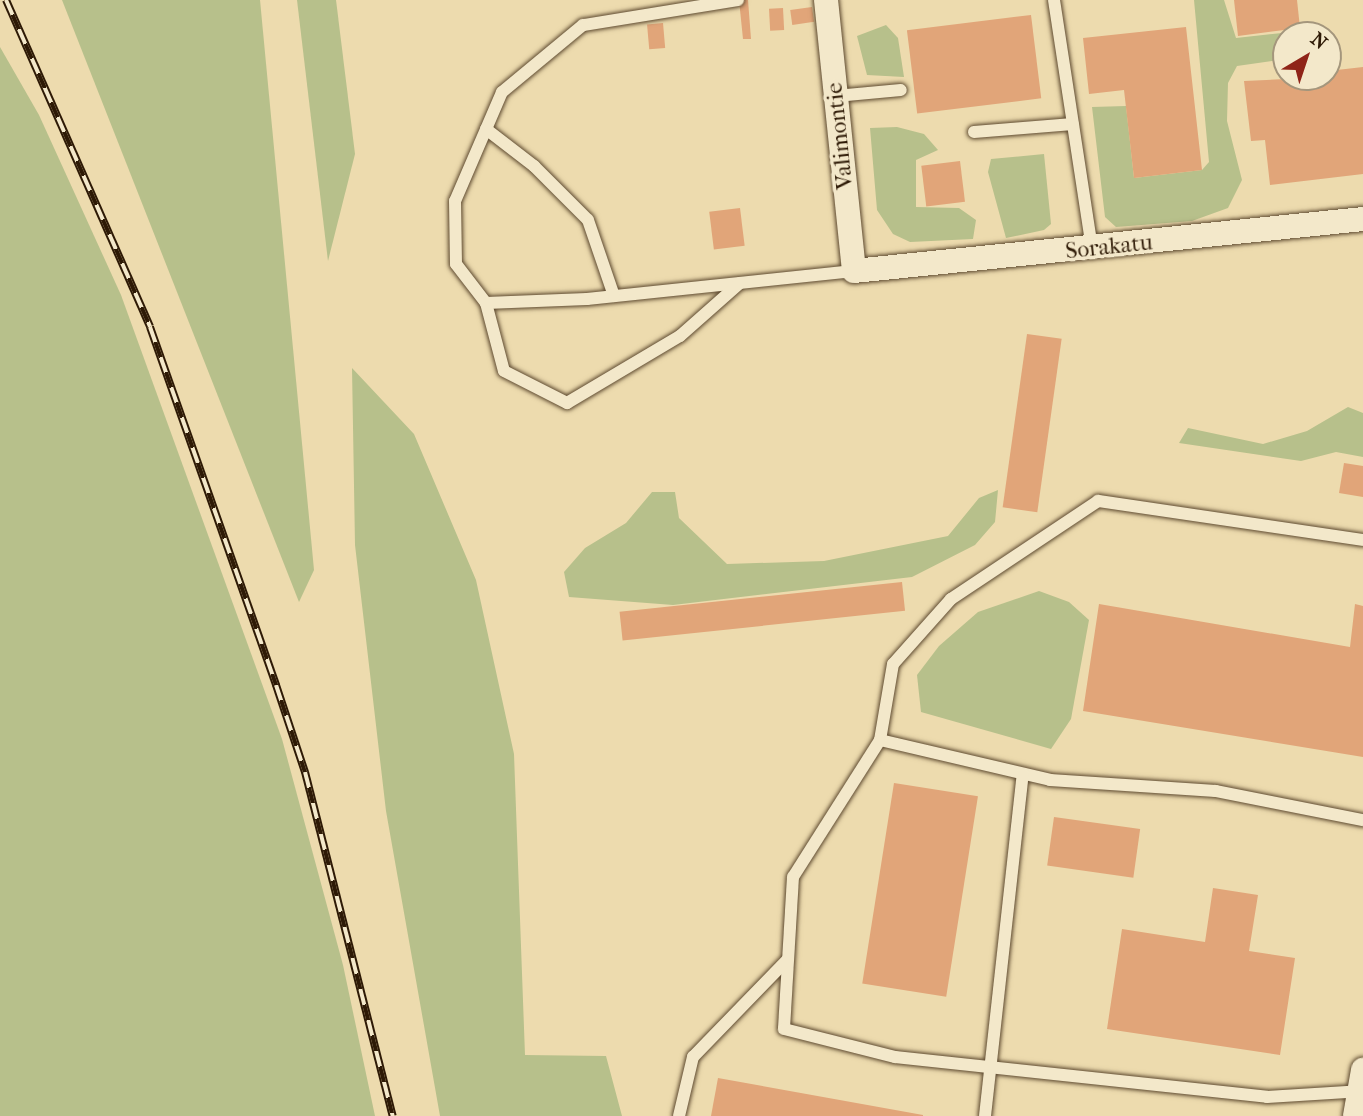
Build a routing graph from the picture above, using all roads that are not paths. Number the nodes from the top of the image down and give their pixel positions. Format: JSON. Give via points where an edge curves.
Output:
{"nodes":[{"id":1,"x":738,"y":0,"type":"edge"},
{"id":2,"x":826,"y":0,"type":"edge"},
{"id":3,"x":1054,"y":0,"type":"edge"},
{"id":4,"x":901,"y":90,"type":"dead end"},
{"id":5,"x":836,"y":96,"type":"junction"},
{"id":6,"x":1073,"y":124,"type":"junction"},
{"id":7,"x":486,"y":129,"type":"junction"},
{"id":8,"x":974,"y":132,"type":"dead end"},
{"id":9,"x":1363,"y":219,"type":"edge"},
{"id":10,"x":1092,"y":249,"type":"junction"},
{"id":11,"x":854,"y":271,"type":"junction"},
{"id":12,"x":740,"y":283,"type":"junction"},
{"id":13,"x":614,"y":296,"type":"junction"},
{"id":14,"x":486,"y":303,"type":"junction"},
{"id":15,"x":1363,"y":540,"type":"edge"},
{"id":16,"x":880,"y":740,"type":"junction"},
{"id":17,"x":1023,"y":774,"type":"junction"},
{"id":18,"x":1363,"y":820,"type":"edge"},
{"id":19,"x":788,"y":959,"type":"junction"},
{"id":20,"x":988,"y":1067,"type":"junction"},
{"id":21,"x":1361,"y":1084,"type":"edge"},
{"id":22,"x":679,"y":1116,"type":"edge"},
{"id":23,"x":985,"y":1116,"type":"edge"},
{"id":24,"x":1354,"y":1116,"type":"edge"}],
"edges":[{"from":1,"to":7,"type":"lane","via":[[583,25],[502,92]]},
{"from":2,"to":5,"type":"street","name":"Valimontie"},
{"from":3,"to":6,"type":"lane"},
{"from":4,"to":5,"type":"lane"},
{"from":5,"to":11,"type":"street","name":"Valimontie"},
{"from":6,"to":8,"type":"lane"},
{"from":6,"to":10,"type":"lane"},
{"from":7,"to":13,"type":"lane","via":[[534,166],[588,220]]},
{"from":7,"to":14,"type":"lane","via":[[454,201],[456,264]]},
{"from":9,"to":10,"type":"street","name":"Sorakatu"},
{"from":10,"to":11,"type":"street","name":"Sorakatu"},
{"from":11,"to":12,"type":"lane"},
{"from":12,"to":13,"type":"lane"},
{"from":12,"to":14,"type":"lane","via":[[680,336],[567,403],[504,370]]},
{"from":13,"to":14,"type":"lane"},
{"from":15,"to":16,"type":"lane","via":[[1098,501],[951,598],[892,664]]},
{"from":16,"to":17,"type":"lane"},
{"from":16,"to":19,"type":"lane","via":[[793,877]]},
{"from":17,"to":18,"type":"lane","via":[[1216,792]]},
{"from":17,"to":20,"type":"lane"},
{"from":19,"to":20,"type":"lane","via":[[784,1029],[895,1057]]},
{"from":19,"to":22,"type":"lane","via":[[692,1057]]},
{"from":20,"to":21,"type":"lane","via":[[1267,1097]]},
{"from":20,"to":23,"type":"lane"},
{"from":21,"to":24,"type":"street"}]}
